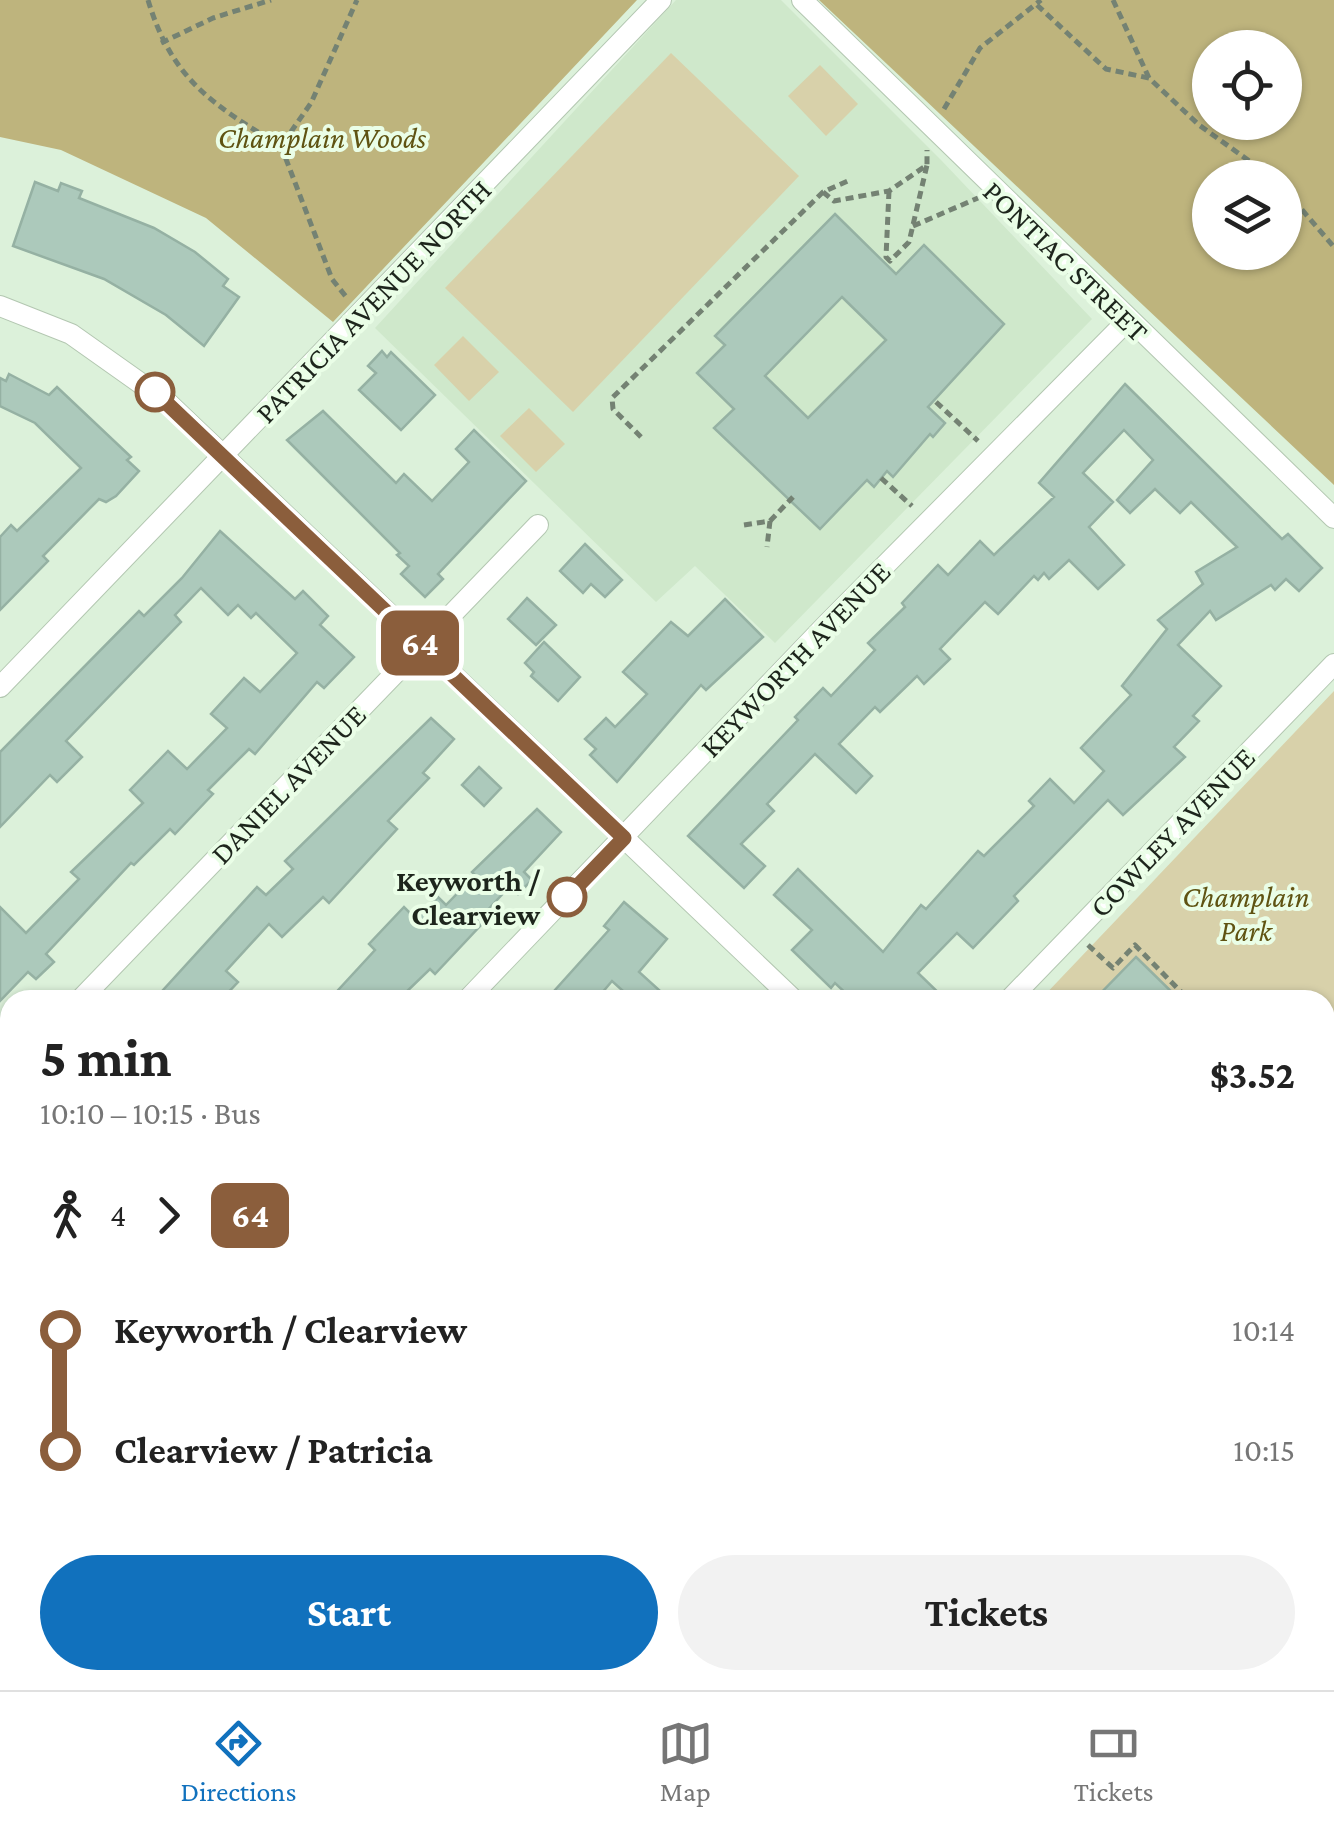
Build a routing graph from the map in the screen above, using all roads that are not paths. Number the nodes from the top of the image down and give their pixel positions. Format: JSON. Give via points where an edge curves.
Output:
{"nodes":[{"id":1,"x":661,"y":0,"type":"edge"},
{"id":2,"x":802,"y":0,"type":"edge"},
{"id":3,"x":0,"y":306,"type":"edge"},
{"id":4,"x":1127,"y":321,"type":"junction"},
{"id":5,"x":225,"y":456,"type":"junction"},
{"id":6,"x":1334,"y":518,"type":"edge"},
{"id":7,"x":538,"y":525,"type":"dead end"},
{"id":8,"x":422,"y":644,"type":"junction"},
{"id":9,"x":1334,"y":664,"type":"edge"},
{"id":10,"x":0,"y":687,"type":"edge"},
{"id":11,"x":624,"y":838,"type":"junction"},
{"id":12,"x":90,"y":990,"type":"edge"},
{"id":13,"x":477,"y":990,"type":"edge"},
{"id":14,"x":784,"y":990,"type":"edge"},
{"id":15,"x":1019,"y":990,"type":"edge"}],
"edges":[{"from":1,"to":5,"type":"street","name":"PATRICIA AVENUE NORTH"},
{"from":2,"to":4,"type":"street","name":"PONTIAC STREET"},
{"from":3,"to":5,"type":"street","via":[[107,356]]},
{"from":4,"to":6,"type":"street","name":"PONTIAC STREET"},
{"from":4,"to":11,"type":"street","name":"KEYWORTH AVENUE"},
{"from":5,"to":8,"type":"street"},
{"from":5,"to":10,"type":"street","name":"PATRICIA AVENUE NORTH"},
{"from":7,"to":8,"type":"street","name":"DANIEL AVENUE"},
{"from":8,"to":11,"type":"street"},
{"from":8,"to":12,"type":"street","name":"DANIEL AVENUE"},
{"from":9,"to":15,"type":"street","name":"COWLEY AVENUE"},
{"from":11,"to":13,"type":"street","name":"KEYWORTH AVENUE"},
{"from":11,"to":14,"type":"street"}]}
